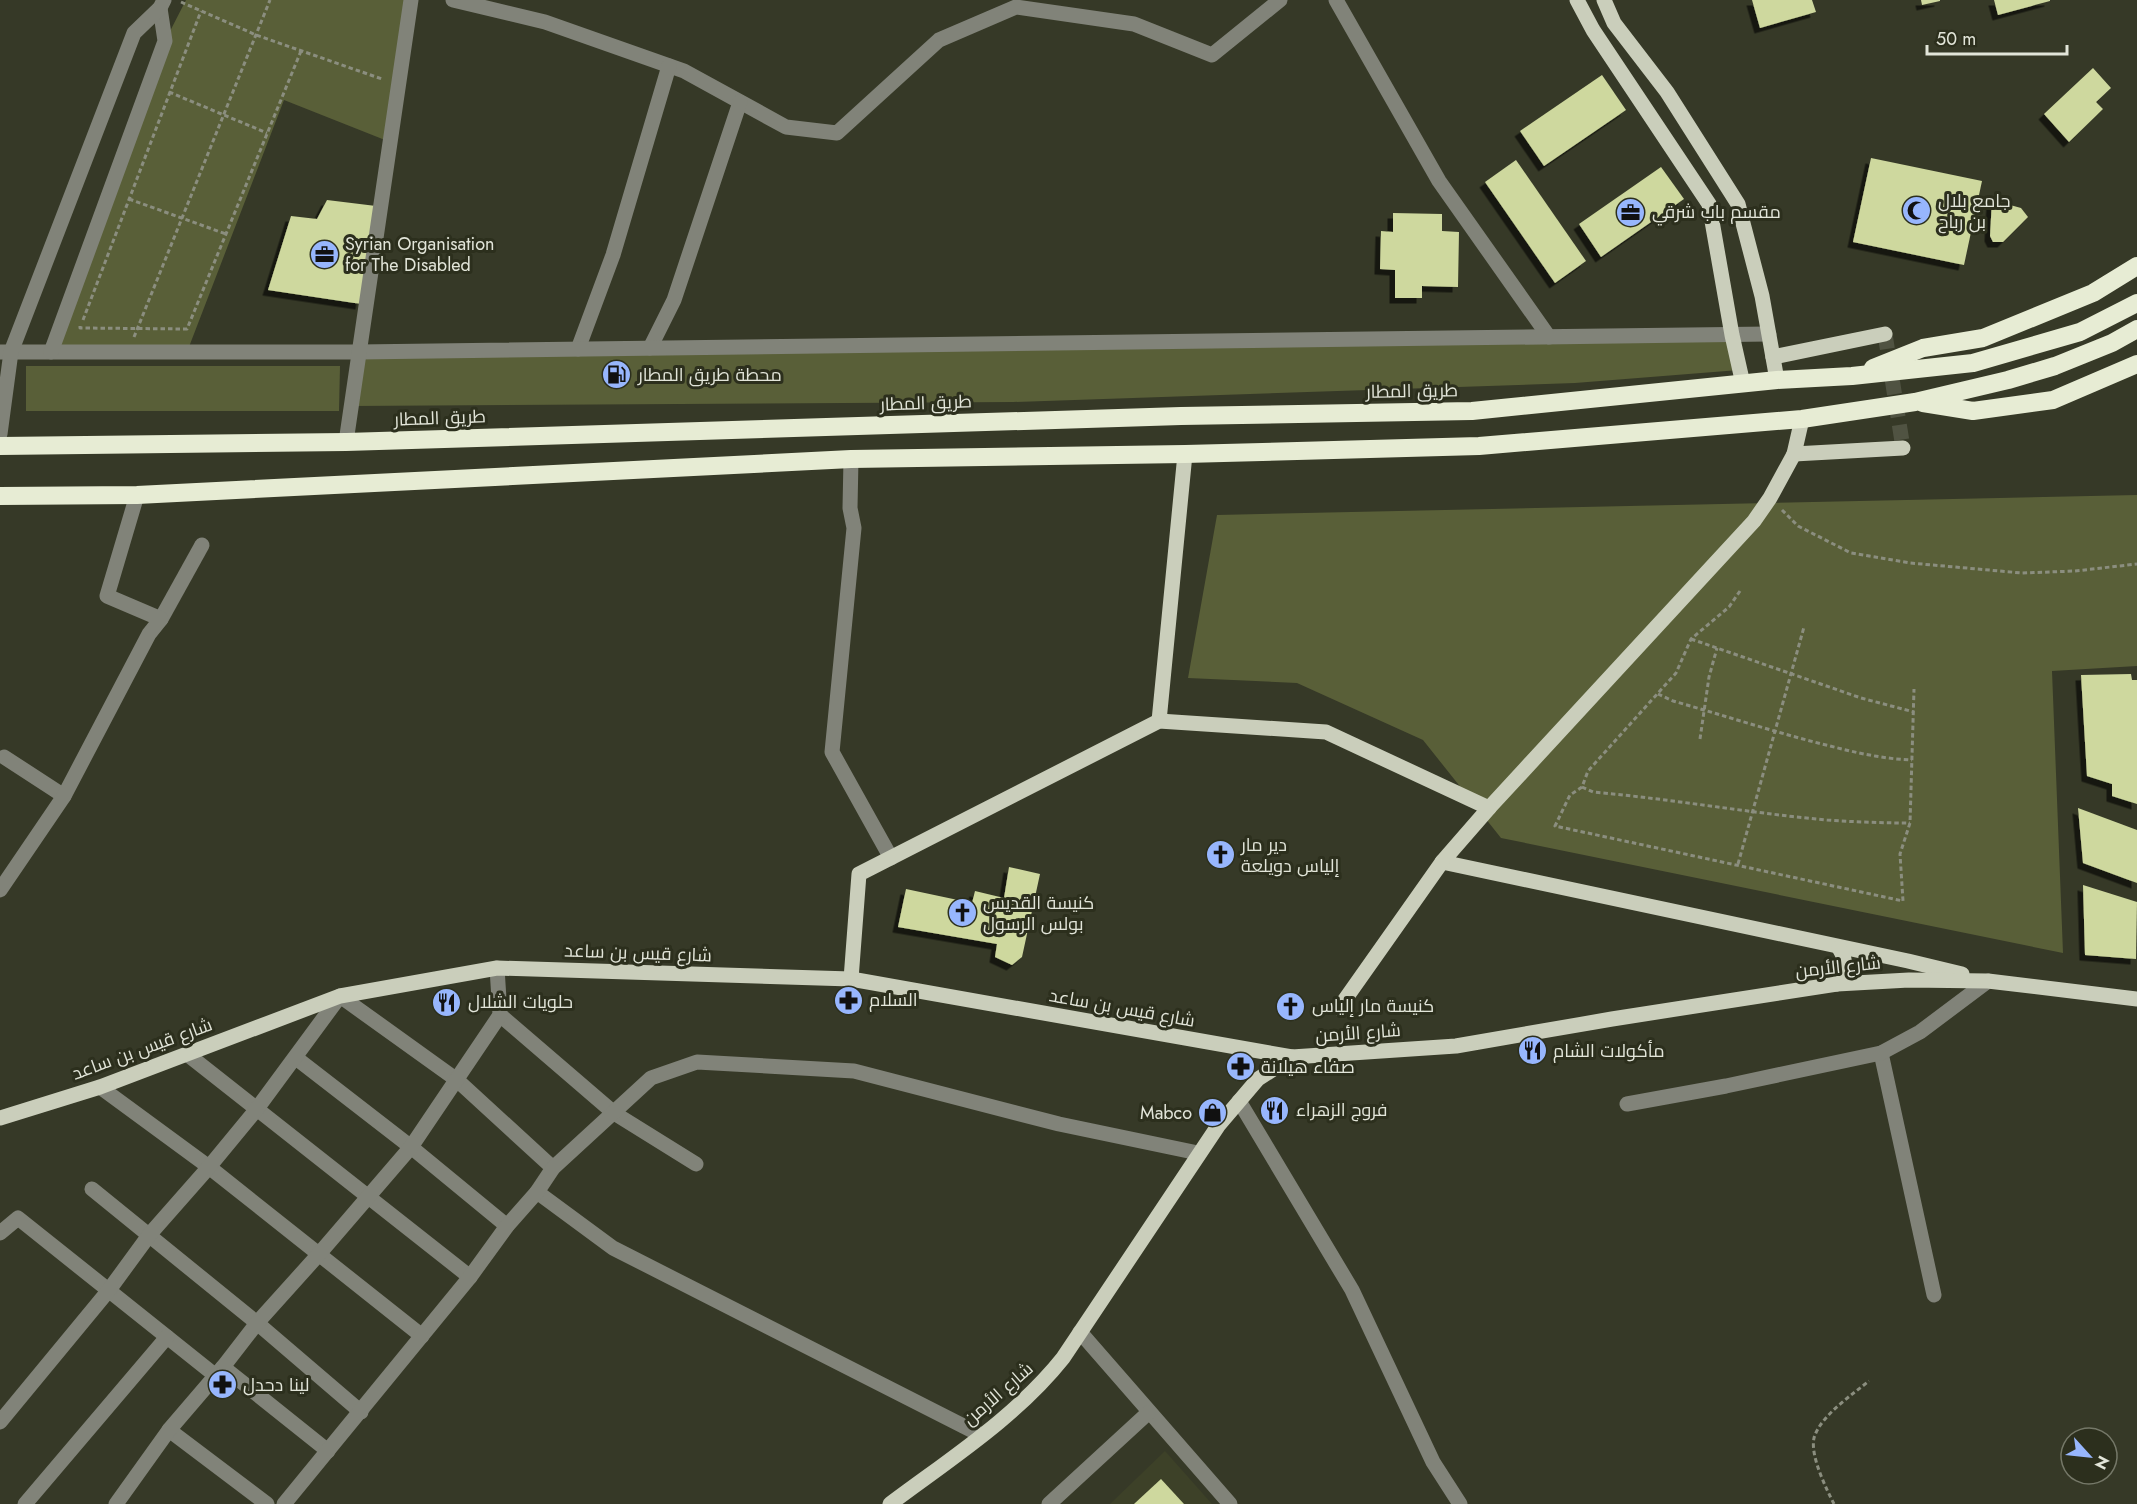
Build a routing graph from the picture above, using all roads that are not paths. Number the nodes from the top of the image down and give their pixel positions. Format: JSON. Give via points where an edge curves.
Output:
{"nodes":[{"id":1,"x":411,"y":0,"type":"edge"},
{"id":2,"x":453,"y":0,"type":"edge"},
{"id":3,"x":1280,"y":0,"type":"edge"},
{"id":4,"x":1336,"y":0,"type":"edge"},
{"id":5,"x":1577,"y":0,"type":"edge"},
{"id":6,"x":1604,"y":0,"type":"edge"},
{"id":7,"x":162,"y":4,"type":"edge"},
{"id":8,"x":669,"y":66,"type":"junction"},
{"id":9,"x":740,"y":102,"type":"junction"},
{"id":10,"x":2137,"y":266,"type":"edge"},
{"id":11,"x":2137,"y":303,"type":"edge"},
{"id":12,"x":2137,"y":329,"type":"edge"},
{"id":13,"x":1768,"y":334,"type":"junction"},
{"id":14,"x":1885,"y":334,"type":"dead end"},
{"id":15,"x":1732,"y":335,"type":"junction"},
{"id":16,"x":1549,"y":337,"type":"junction"},
{"id":17,"x":650,"y":348,"type":"junction"},
{"id":18,"x":578,"y":350,"type":"junction"},
{"id":19,"x":6,"y":352,"type":"edge"},
{"id":20,"x":51,"y":352,"type":"junction"},
{"id":21,"x":358,"y":352,"type":"junction"},
{"id":22,"x":1773,"y":357,"type":"junction"},
{"id":23,"x":2137,"y":364,"type":"edge"},
{"id":24,"x":1852,"y":376,"type":"junction"},
{"id":25,"x":1778,"y":380,"type":"junction"},
{"id":26,"x":1743,"y":384,"type":"junction"},
{"id":27,"x":1915,"y":402,"type":"junction"},
{"id":28,"x":1802,"y":419,"type":"junction"},
{"id":29,"x":0,"y":434,"type":"edge"},
{"id":30,"x":346,"y":442,"type":"junction"},
{"id":31,"x":0,"y":446,"type":"edge"},
{"id":32,"x":1903,"y":448,"type":"dead end"},
{"id":33,"x":1185,"y":454,"type":"junction"},
{"id":34,"x":1794,"y":454,"type":"junction"},
{"id":35,"x":851,"y":459,"type":"junction"},
{"id":36,"x":137,"y":495,"type":"junction"},
{"id":37,"x":0,"y":496,"type":"edge"},
{"id":38,"x":202,"y":545,"type":"dead end"},
{"id":39,"x":161,"y":619,"type":"junction"},
{"id":40,"x":1159,"y":721,"type":"junction"},
{"id":41,"x":4,"y":757,"type":"dead end"},
{"id":42,"x":64,"y":796,"type":"junction"},
{"id":43,"x":1489,"y":808,"type":"junction"},
{"id":44,"x":891,"y":858,"type":"junction"},
{"id":45,"x":1442,"y":862,"type":"junction"},
{"id":46,"x":0,"y":890,"type":"edge"},
{"id":47,"x":1839,"y":948,"type":"junction"},
{"id":48,"x":497,"y":968,"type":"junction"},
{"id":49,"x":851,"y":980,"type":"junction"},
{"id":50,"x":1988,"y":981,"type":"junction"},
{"id":51,"x":1837,"y":984,"type":"junction"},
{"id":52,"x":340,"y":996,"type":"junction"},
{"id":53,"x":2137,"y":999,"type":"edge"},
{"id":54,"x":1339,"y":1008,"type":"dead end"},
{"id":55,"x":500,"y":1015,"type":"junction"},
{"id":56,"x":1881,"y":1053,"type":"junction"},
{"id":57,"x":187,"y":1054,"type":"junction"},
{"id":58,"x":1292,"y":1057,"type":"junction"},
{"id":59,"x":296,"y":1058,"type":"junction"},
{"id":60,"x":457,"y":1080,"type":"junction"},
{"id":61,"x":100,"y":1087,"type":"junction"},
{"id":62,"x":1239,"y":1101,"type":"junction"},
{"id":63,"x":1627,"y":1104,"type":"dead end"},
{"id":64,"x":256,"y":1110,"type":"junction"},
{"id":65,"x":614,"y":1113,"type":"junction"},
{"id":66,"x":0,"y":1118,"type":"edge"},
{"id":67,"x":411,"y":1147,"type":"junction"},
{"id":68,"x":1198,"y":1153,"type":"junction"},
{"id":69,"x":696,"y":1164,"type":"dead end"},
{"id":70,"x":209,"y":1167,"type":"junction"},
{"id":71,"x":554,"y":1168,"type":"junction"},
{"id":72,"x":92,"y":1189,"type":"dead end"},
{"id":73,"x":537,"y":1192,"type":"junction"},
{"id":74,"x":368,"y":1198,"type":"junction"},
{"id":75,"x":507,"y":1226,"type":"junction"},
{"id":76,"x":0,"y":1233,"type":"edge"},
{"id":77,"x":150,"y":1234,"type":"junction"},
{"id":78,"x":319,"y":1254,"type":"junction"},
{"id":79,"x":470,"y":1277,"type":"junction"},
{"id":80,"x":108,"y":1290,"type":"junction"},
{"id":81,"x":1934,"y":1294,"type":"dead end"},
{"id":82,"x":257,"y":1323,"type":"junction"},
{"id":83,"x":1080,"y":1332,"type":"junction"},
{"id":84,"x":422,"y":1336,"type":"junction"},
{"id":85,"x":167,"y":1337,"type":"junction"},
{"id":86,"x":220,"y":1372,"type":"junction"},
{"id":87,"x":361,"y":1412,"type":"junction"},
{"id":88,"x":1148,"y":1413,"type":"junction"},
{"id":89,"x":0,"y":1422,"type":"edge"},
{"id":90,"x":169,"y":1430,"type":"junction"},
{"id":91,"x":981,"y":1435,"type":"junction"},
{"id":92,"x":327,"y":1451,"type":"junction"},
{"id":93,"x":26,"y":1504,"type":"edge"},
{"id":94,"x":116,"y":1504,"type":"edge"},
{"id":95,"x":267,"y":1504,"type":"edge"},
{"id":96,"x":284,"y":1504,"type":"edge"},
{"id":97,"x":890,"y":1504,"type":"edge"},
{"id":98,"x":1048,"y":1504,"type":"edge"},
{"id":99,"x":1230,"y":1504,"type":"edge"},
{"id":100,"x":1460,"y":1504,"type":"edge"}],
"edges":[{"from":1,"to":21,"type":"street"},
{"from":2,"to":8,"type":"street","via":[[545,22]]},
{"from":3,"to":9,"type":"street","via":[[1212,55],[1134,24],[1016,7],[939,40],[837,133],[786,127]]},
{"from":4,"to":16,"type":"street","via":[[1439,181]]},
{"from":5,"to":15,"type":"main road","via":[[1709,204]]},
{"from":6,"to":13,"type":"main road","via":[[1614,23],[1667,92],[1738,204]]},
{"from":7,"to":19,"type":"street","via":[[134,33]]},
{"from":7,"to":20,"type":"street","via":[[165,41]]},
{"from":8,"to":9,"type":"street"},
{"from":8,"to":18,"type":"street","via":[[613,255]]},
{"from":9,"to":17,"type":"street","via":[[674,300]]},
{"from":10,"to":24,"type":"highway","via":[[2093,292],[1983,338],[1923,348]]},
{"from":11,"to":24,"type":"highway","name":"طريق المطار","via":[[2080,332],[1973,363]]},
{"from":12,"to":27,"type":"highway","via":[[2055,366]]},
{"from":13,"to":15,"type":"street"},
{"from":13,"to":22,"type":"main road"},
{"from":14,"to":22,"type":"main road"},
{"from":15,"to":16,"type":"street"},
{"from":15,"to":26,"type":"main road"},
{"from":16,"to":17,"type":"street"},
{"from":17,"to":18,"type":"street"},
{"from":18,"to":21,"type":"street"},
{"from":19,"to":20,"type":"street"},
{"from":19,"to":29,"type":"street"},
{"from":20,"to":21,"type":"street"},
{"from":21,"to":30,"type":"street"},
{"from":22,"to":25,"type":"main road"},
{"from":23,"to":27,"type":"highway","via":[[2053,400],[1973,411]]},
{"from":24,"to":25,"type":"highway","name":"طريق المطار"},
{"from":25,"to":26,"type":"highway","name":"طريق المطار"},
{"from":26,"to":30,"type":"highway","name":"طريق المطار","via":[[1472,411],[1180,416]]},
{"from":27,"to":28,"type":"highway"},
{"from":28,"to":33,"type":"highway","via":[[1479,446]]},
{"from":28,"to":34,"type":"main road"},
{"from":30,"to":31,"type":"highway","name":"طريق المطار"},
{"from":32,"to":34,"type":"main road"},
{"from":33,"to":35,"type":"highway"},
{"from":33,"to":40,"type":"main road"},
{"from":34,"to":43,"type":"main road","via":[[1770,498],[1733,546]]},
{"from":35,"to":36,"type":"highway"},
{"from":35,"to":44,"type":"street","via":[[850,508],[854,528],[832,752]]},
{"from":36,"to":37,"type":"highway"},
{"from":36,"to":39,"type":"street","via":[[107,596]]},
{"from":38,"to":39,"type":"street"},
{"from":39,"to":42,"type":"street","via":[[149,634]]},
{"from":40,"to":43,"type":"main road","via":[[1326,732]]},
{"from":40,"to":44,"type":"main road"},
{"from":41,"to":42,"type":"street"},
{"from":42,"to":46,"type":"street"},
{"from":43,"to":45,"type":"main road"},
{"from":44,"to":49,"type":"main road","via":[[859,874]]},
{"from":45,"to":47,"type":"main road"},
{"from":45,"to":54,"type":"main road"},
{"from":47,"to":50,"type":"main road"},
{"from":47,"to":51,"type":"main road","via":[[1846,966]]},
{"from":48,"to":49,"type":"main road","name":"شارع قيس بن ساعد"},
{"from":48,"to":52,"type":"main road","name":"شارع قيس بن ساعد"},
{"from":48,"to":55,"type":"street"},
{"from":49,"to":58,"type":"main road","name":"شارع قيس بن ساعد"},
{"from":50,"to":51,"type":"main road","name":"شارع الأرمن"},
{"from":50,"to":53,"type":"main road","name":"شارع الأرمن"},
{"from":50,"to":56,"type":"street","via":[[1920,1032]]},
{"from":51,"to":58,"type":"main road","name":"شارع الأرمن","via":[[1456,1046]]},
{"from":52,"to":57,"type":"main road","name":"شارع قيس بن ساعد"},
{"from":52,"to":59,"type":"street"},
{"from":52,"to":60,"type":"street"},
{"from":55,"to":60,"type":"street"},
{"from":55,"to":65,"type":"street"},
{"from":56,"to":63,"type":"street"},
{"from":56,"to":81,"type":"street"},
{"from":57,"to":61,"type":"main road","name":"شارع قيس بن ساعد"},
{"from":57,"to":64,"type":"street"},
{"from":58,"to":62,"type":"main road","name":"شارع الأرمن","via":[[1258,1079]]},
{"from":59,"to":64,"type":"street"},
{"from":59,"to":67,"type":"street"},
{"from":60,"to":67,"type":"street"},
{"from":60,"to":71,"type":"street"},
{"from":61,"to":66,"type":"main road","name":"شارع قيس بن ساعد"},
{"from":61,"to":70,"type":"street"},
{"from":62,"to":68,"type":"main road","name":"شارع الأرمن"},
{"from":62,"to":100,"type":"street","via":[[1352,1290],[1433,1461]]},
{"from":64,"to":70,"type":"street"},
{"from":64,"to":74,"type":"street"},
{"from":65,"to":68,"type":"street","via":[[651,1078],[697,1062],[854,1071],[1059,1124]]},
{"from":65,"to":69,"type":"street"},
{"from":65,"to":71,"type":"street"},
{"from":67,"to":74,"type":"street"},
{"from":67,"to":75,"type":"street"},
{"from":68,"to":83,"type":"main road","name":"شارع الأرمن"},
{"from":70,"to":77,"type":"street"},
{"from":70,"to":78,"type":"street"},
{"from":71,"to":73,"type":"street"},
{"from":72,"to":77,"type":"street"},
{"from":73,"to":75,"type":"street"},
{"from":73,"to":91,"type":"street","via":[[613,1248]]},
{"from":74,"to":78,"type":"street"},
{"from":74,"to":79,"type":"street"},
{"from":75,"to":79,"type":"street"},
{"from":76,"to":80,"type":"street","via":[[18,1218]]},
{"from":77,"to":80,"type":"street"},
{"from":77,"to":82,"type":"street"},
{"from":78,"to":82,"type":"street"},
{"from":78,"to":84,"type":"street"},
{"from":79,"to":84,"type":"street"},
{"from":80,"to":85,"type":"street"},
{"from":80,"to":89,"type":"street"},
{"from":82,"to":86,"type":"street"},
{"from":82,"to":87,"type":"street"},
{"from":83,"to":88,"type":"street"},
{"from":83,"to":91,"type":"main road","name":"شارع الأرمن","via":[[1042,1384]]},
{"from":84,"to":87,"type":"street"},
{"from":85,"to":86,"type":"street"},
{"from":85,"to":93,"type":"street"},
{"from":86,"to":90,"type":"street"},
{"from":86,"to":92,"type":"street"},
{"from":87,"to":92,"type":"street"},
{"from":88,"to":98,"type":"street"},
{"from":88,"to":99,"type":"street"},
{"from":90,"to":94,"type":"street"},
{"from":90,"to":95,"type":"street"},
{"from":91,"to":97,"type":"main road","name":"شارع الأرمن"},
{"from":92,"to":96,"type":"street"}]}
